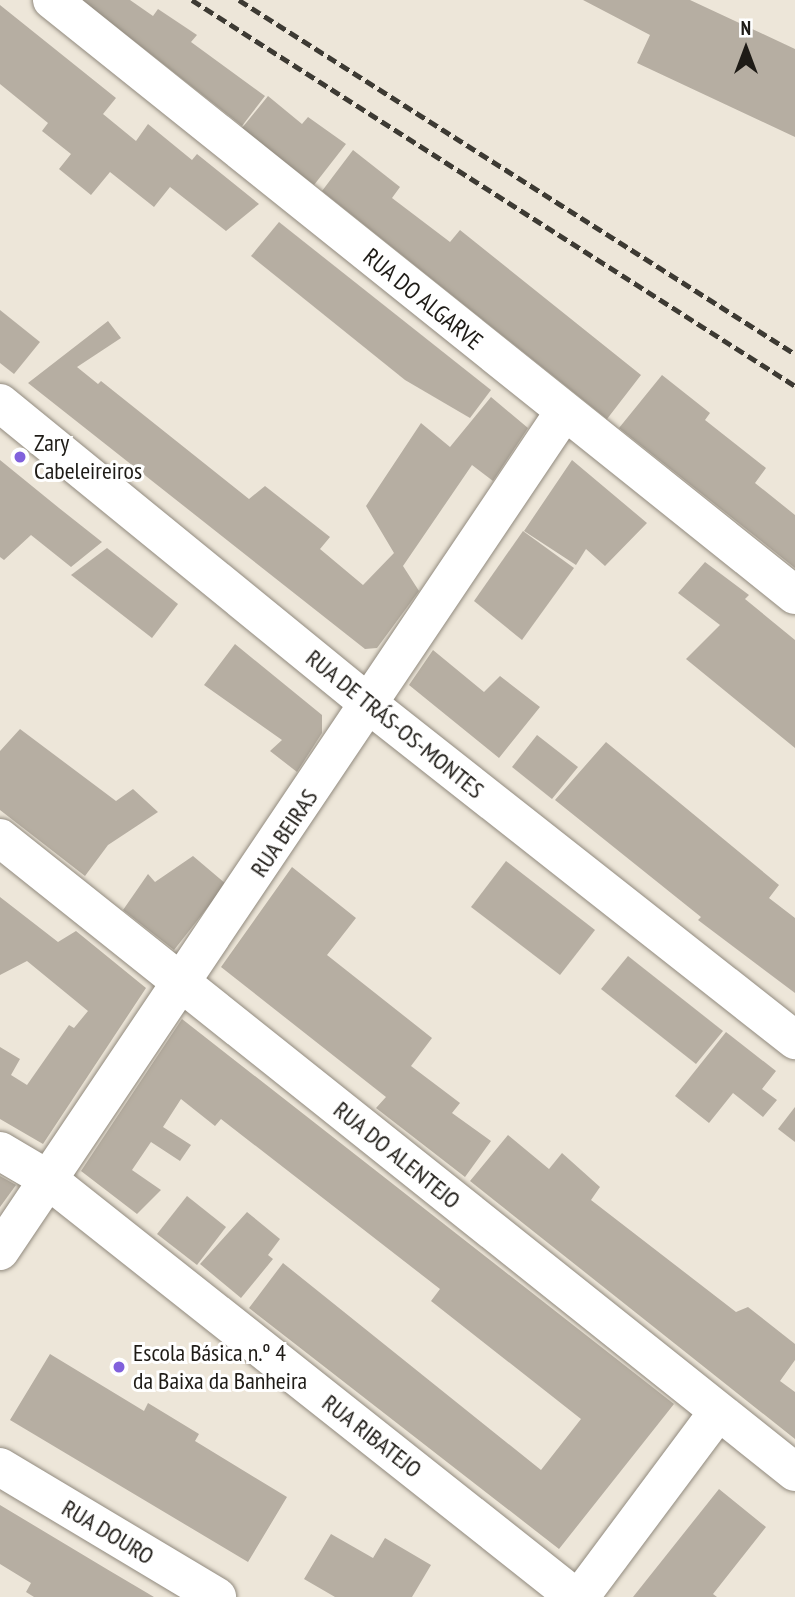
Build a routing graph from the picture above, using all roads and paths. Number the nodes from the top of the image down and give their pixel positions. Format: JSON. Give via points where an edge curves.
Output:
{"nodes":[{"id":1,"x":52,"y":0,"type":"edge"},
{"id":2,"x":0,"y":403,"type":"edge"},
{"id":3,"x":564,"y":412,"type":"junction"},
{"id":4,"x":795,"y":596,"type":"edge"},
{"id":5,"x":370,"y":706,"type":"junction"},
{"id":6,"x":0,"y":838,"type":"edge"},
{"id":7,"x":181,"y":982,"type":"junction"},
{"id":8,"x":795,"y":1040,"type":"edge"},
{"id":9,"x":0,"y":1151,"type":"edge"},
{"id":10,"x":47,"y":1178,"type":"junction"},
{"id":11,"x":0,"y":1251,"type":"edge"},
{"id":12,"x":718,"y":1412,"type":"junction"},
{"id":13,"x":0,"y":1467,"type":"edge"},
{"id":14,"x":795,"y":1472,"type":"edge"},
{"id":15,"x":217,"y":1597,"type":"edge"},
{"id":16,"x":578,"y":1597,"type":"edge"}],
"edges":[{"from":1,"to":3,"type":"street","name":"RUA DO ALGARVE"},
{"from":2,"to":5,"type":"street","name":"RUA DE TRÁS-OS-MONTES"},
{"from":3,"to":4,"type":"street","name":"RUA DO ALGARVE"},
{"from":3,"to":5,"type":"street","name":"RUA BEIRAS"},
{"from":5,"to":7,"type":"street","name":"RUA BEIRAS"},
{"from":5,"to":8,"type":"street","name":"RUA DE TRÁS-OS-MONTES"},
{"from":6,"to":7,"type":"street","name":"RUA DO ALENTEJO"},
{"from":7,"to":10,"type":"street","name":"RUA BEIRAS"},
{"from":7,"to":12,"type":"street","name":"RUA DO ALENTEJO"},
{"from":9,"to":10,"type":"street","name":"RUA RIBATEJO"},
{"from":10,"to":11,"type":"street","name":"RUA BEIRAS"},
{"from":10,"to":16,"type":"street","name":"RUA RIBATEJO"},
{"from":12,"to":14,"type":"street","name":"RUA DO ALENTEJO"},
{"from":12,"to":16,"type":"street"},
{"from":13,"to":15,"type":"street","name":"RUA DOURO"}]}
